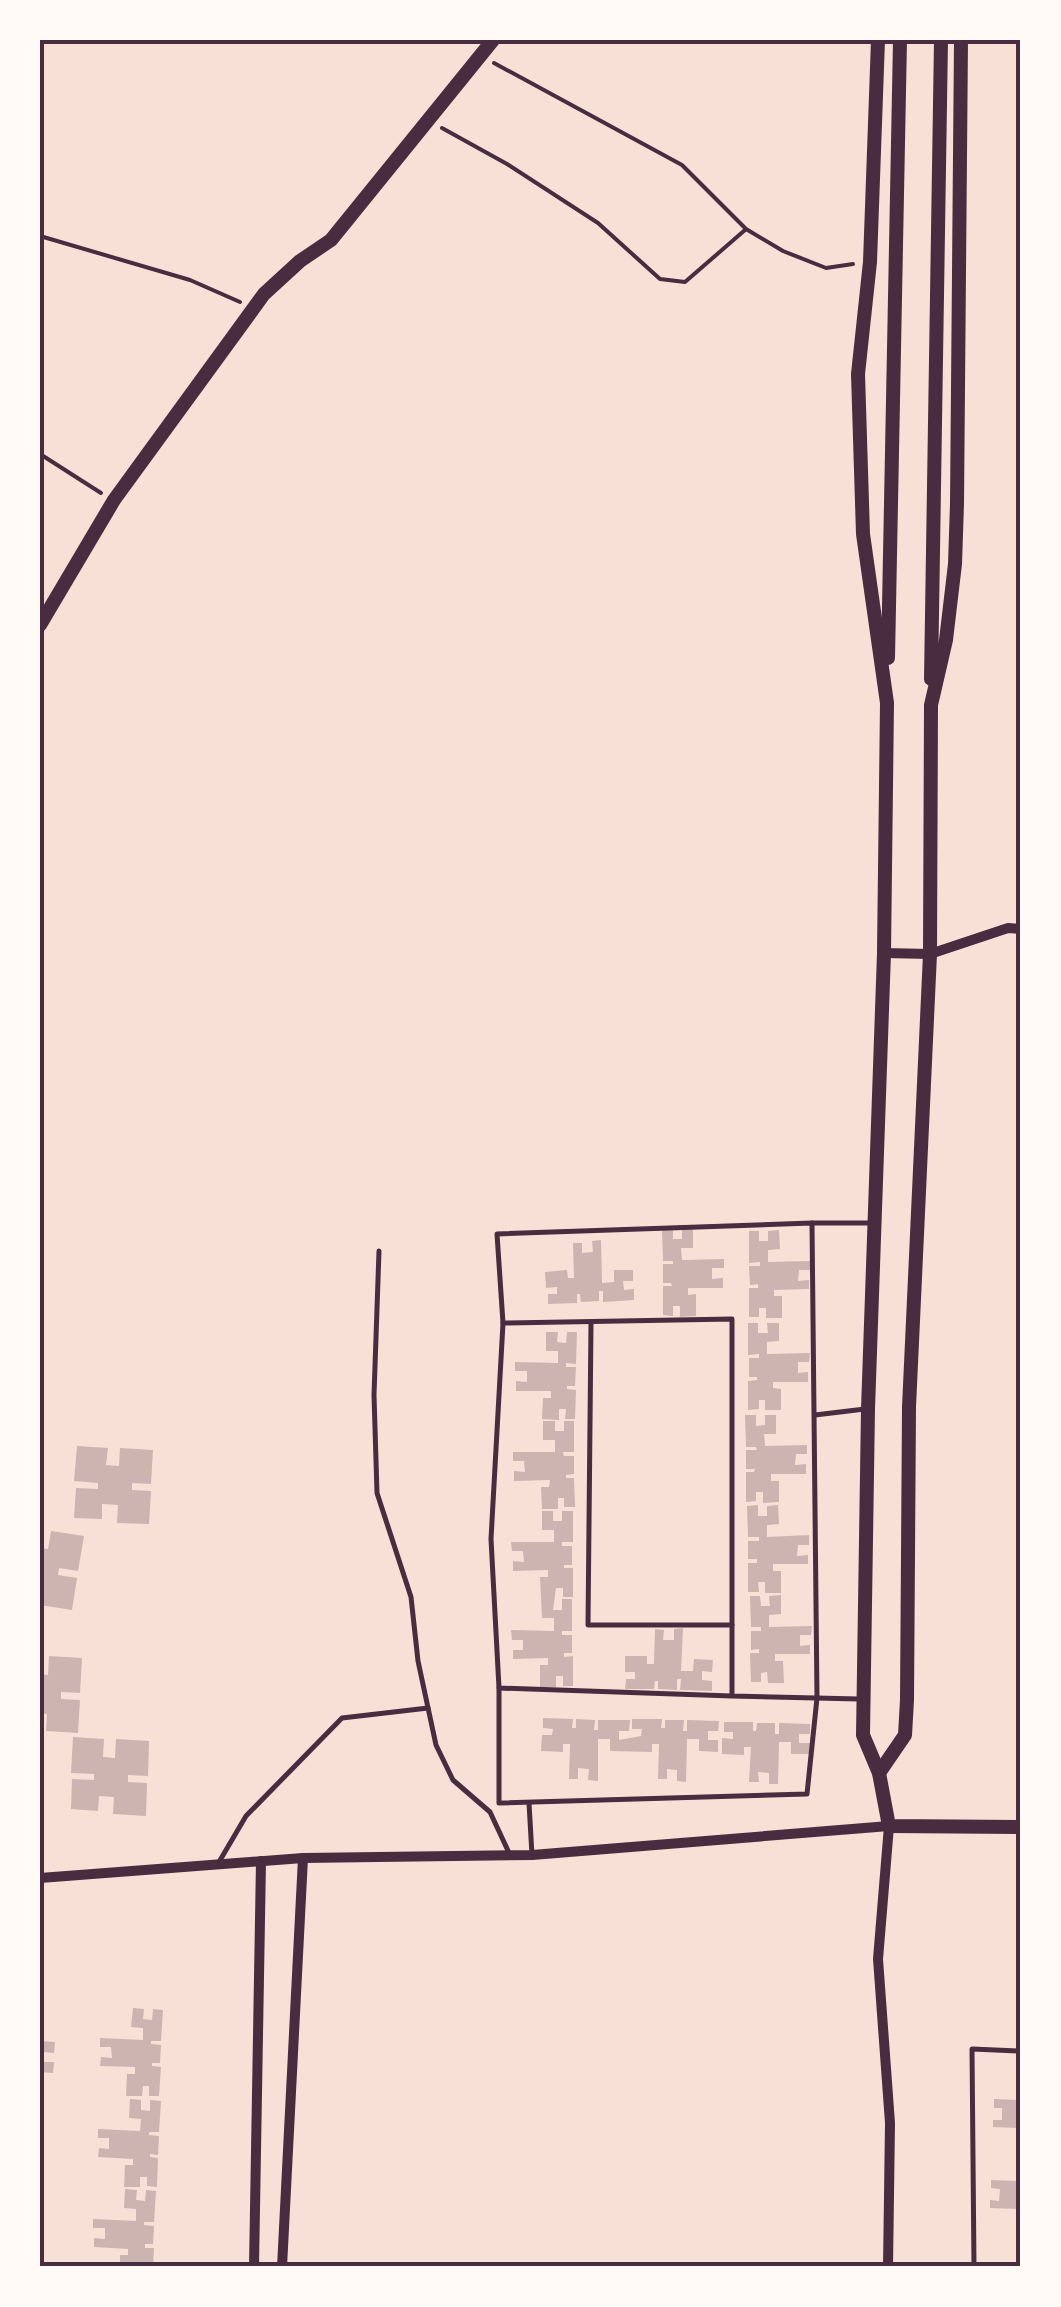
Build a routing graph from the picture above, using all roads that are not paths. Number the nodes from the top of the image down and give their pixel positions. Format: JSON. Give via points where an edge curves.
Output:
{"nodes":[{"id":1,"x":493,"y":40,"type":"edge"},
{"id":2,"x":878,"y":40,"type":"edge"},
{"id":3,"x":900,"y":40,"type":"edge"},
{"id":4,"x":941,"y":40,"type":"edge"},
{"id":5,"x":961,"y":40,"type":"edge"},
{"id":6,"x":40,"y":625,"type":"edge"},
{"id":7,"x":888,"y":703,"type":"junction"},
{"id":8,"x":931,"y":705,"type":"junction"},
{"id":9,"x":1021,"y":928,"type":"edge"},
{"id":10,"x":884,"y":953,"type":"junction"},
{"id":11,"x":930,"y":954,"type":"junction"},
{"id":12,"x":876,"y":1223,"type":"junction"},
{"id":13,"x":812,"y":1224,"type":"junction"},
{"id":14,"x":379,"y":1252,"type":"dead end"},
{"id":15,"x":591,"y":1321,"type":"junction"},
{"id":16,"x":503,"y":1322,"type":"junction"},
{"id":17,"x":868,"y":1409,"type":"junction"},
{"id":18,"x":815,"y":1415,"type":"junction"},
{"id":19,"x":732,"y":1625,"type":"junction"},
{"id":20,"x":500,"y":1688,"type":"junction"},
{"id":21,"x":732,"y":1696,"type":"junction"},
{"id":22,"x":817,"y":1698,"type":"junction"},
{"id":23,"x":864,"y":1699,"type":"junction"},
{"id":24,"x":428,"y":1708,"type":"junction"},
{"id":25,"x":879,"y":1773,"type":"junction"},
{"id":26,"x":529,"y":1802,"type":"junction"},
{"id":27,"x":889,"y":1826,"type":"junction"},
{"id":28,"x":1021,"y":1826,"type":"edge"},
{"id":29,"x":510,"y":1855,"type":"junction"},
{"id":30,"x":532,"y":1855,"type":"junction"},
{"id":31,"x":303,"y":1858,"type":"junction"},
{"id":32,"x":261,"y":1861,"type":"junction"},
{"id":33,"x":218,"y":1864,"type":"junction"},
{"id":34,"x":40,"y":1878,"type":"edge"},
{"id":35,"x":1021,"y":2051,"type":"edge"},
{"id":36,"x":254,"y":2267,"type":"edge"},
{"id":37,"x":282,"y":2267,"type":"edge"},
{"id":38,"x":888,"y":2267,"type":"edge"},
{"id":39,"x":974,"y":2267,"type":"edge"}],
"edges":[{"from":1,"to":6,"type":"street","via":[[332,240],[253,308],[114,500]]},
{"from":2,"to":7,"type":"street","via":[[870,262],[858,374],[863,518]]},
{"from":3,"to":7,"type":"street"},
{"from":4,"to":8,"type":"street"},
{"from":5,"to":8,"type":"street","via":[[955,564]]},
{"from":7,"to":10,"type":"street"},
{"from":8,"to":11,"type":"street"},
{"from":9,"to":11,"type":"street"},
{"from":10,"to":11,"type":"street"},
{"from":10,"to":12,"type":"street"},
{"from":11,"to":25,"type":"street","via":[[909,1407],[905,1735]]},
{"from":12,"to":13,"type":"lane"},
{"from":12,"to":17,"type":"street"},
{"from":13,"to":16,"type":"lane","via":[[497,1234]]},
{"from":13,"to":18,"type":"lane"},
{"from":14,"to":24,"type":"lane","via":[[377,1493],[411,1597]]},
{"from":15,"to":16,"type":"lane"},
{"from":15,"to":19,"type":"lane","via":[[588,1625]]},
{"from":15,"to":19,"type":"lane","via":[[732,1318]]},
{"from":16,"to":20,"type":"lane","via":[[492,1539]]},
{"from":17,"to":18,"type":"lane"},
{"from":17,"to":23,"type":"street"},
{"from":18,"to":22,"type":"lane"},
{"from":19,"to":21,"type":"lane"},
{"from":20,"to":21,"type":"lane"},
{"from":20,"to":26,"type":"lane","via":[[498,1802]]},
{"from":21,"to":22,"type":"lane"},
{"from":22,"to":23,"type":"lane"},
{"from":22,"to":26,"type":"lane","via":[[806,1794]]},
{"from":23,"to":25,"type":"street","via":[[863,1734]]},
{"from":24,"to":29,"type":"lane","via":[[453,1780],[490,1812]]},
{"from":24,"to":33,"type":"lane","via":[[342,1718],[246,1816]]},
{"from":25,"to":27,"type":"street"},
{"from":26,"to":30,"type":"lane"},
{"from":27,"to":28,"type":"street"},
{"from":27,"to":30,"type":"street"},
{"from":27,"to":38,"type":"street","via":[[878,1959],[890,2123]]},
{"from":29,"to":30,"type":"street"},
{"from":29,"to":31,"type":"street"},
{"from":31,"to":32,"type":"street"},
{"from":31,"to":37,"type":"street"},
{"from":32,"to":33,"type":"street"},
{"from":32,"to":36,"type":"street"},
{"from":33,"to":34,"type":"street"},
{"from":35,"to":39,"type":"lane","via":[[972,2048]]}]}
